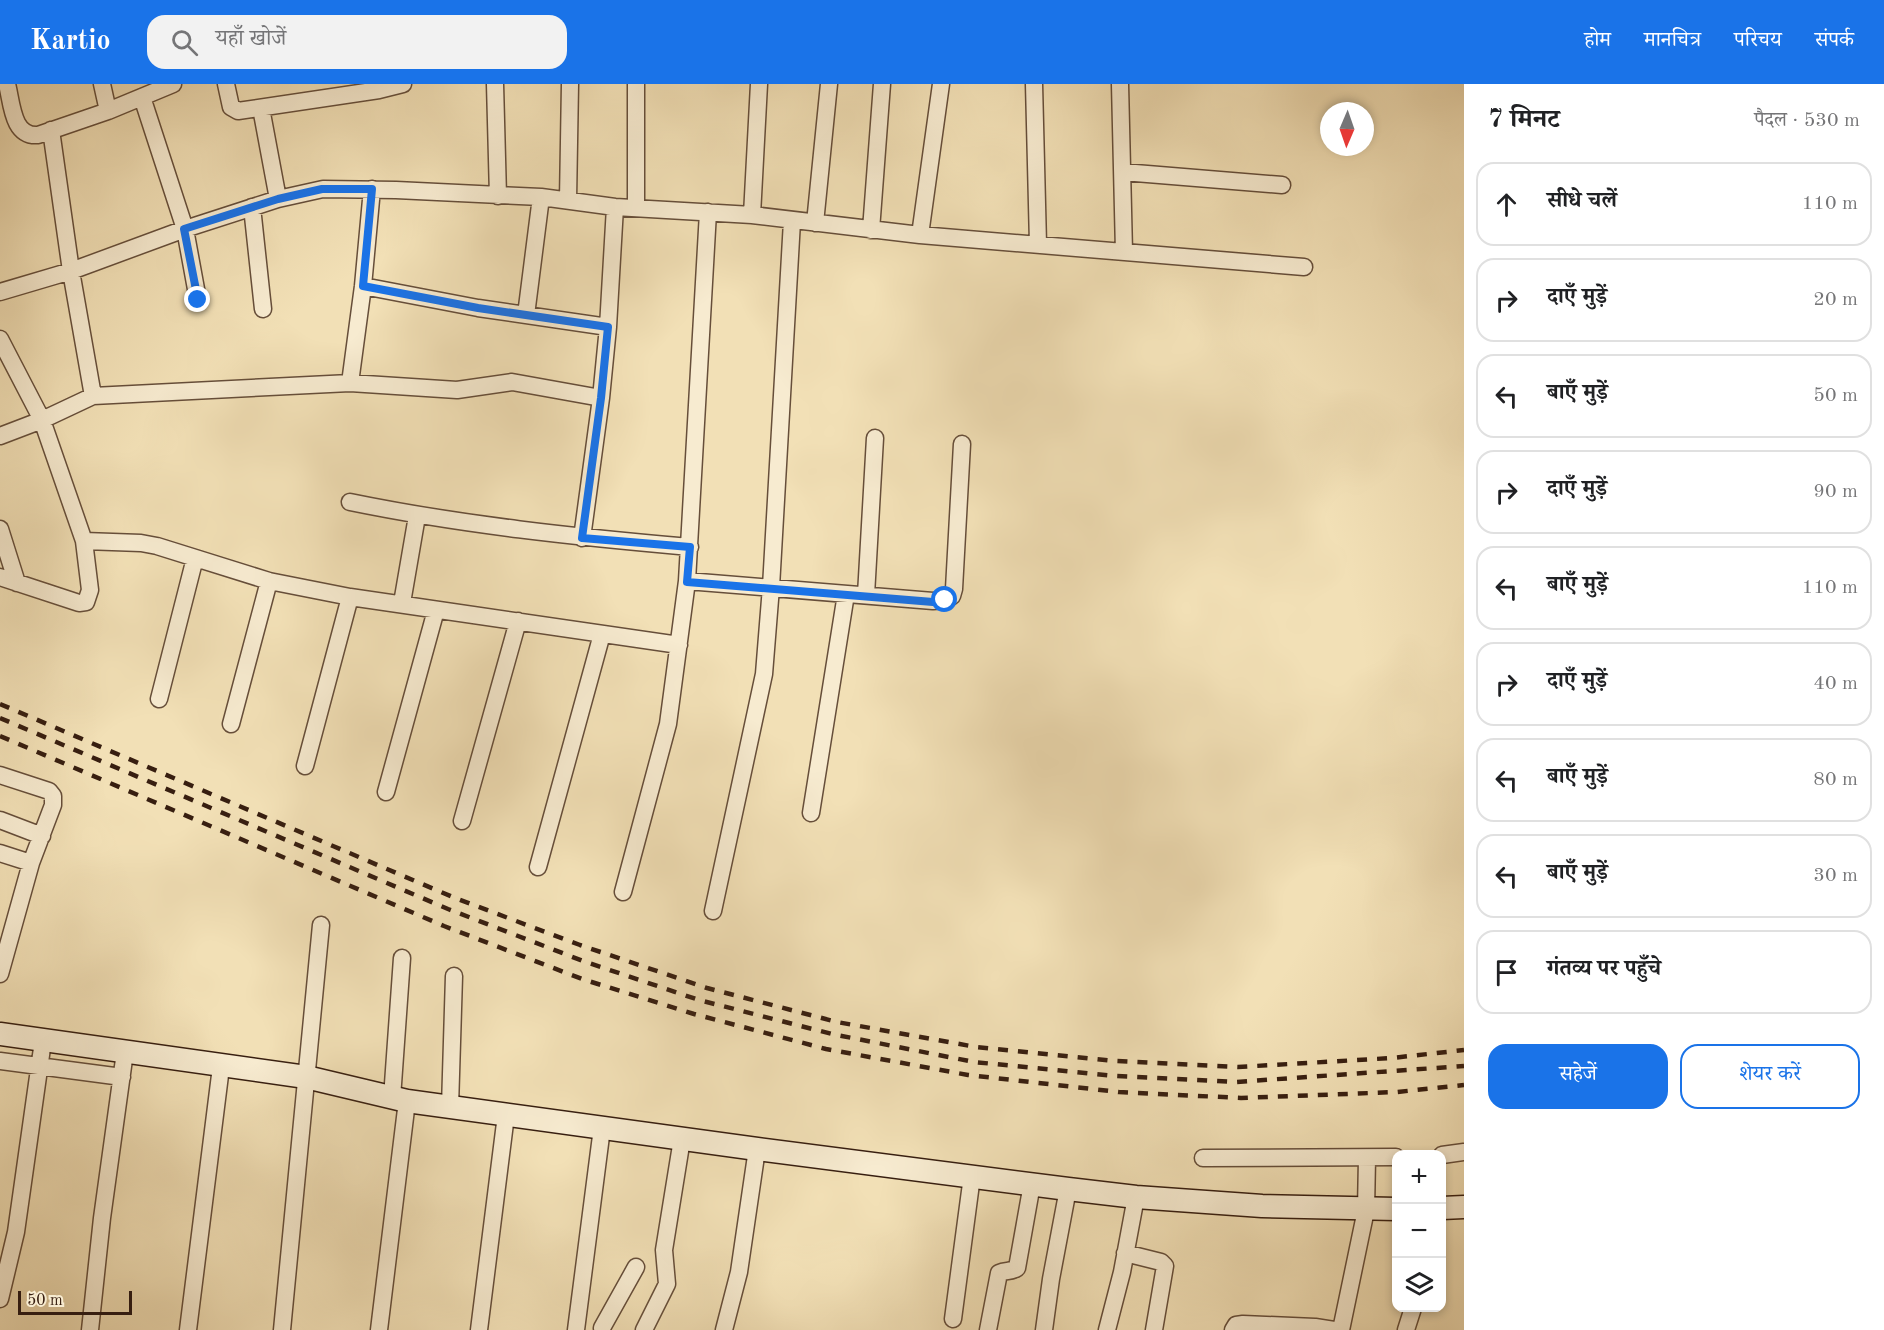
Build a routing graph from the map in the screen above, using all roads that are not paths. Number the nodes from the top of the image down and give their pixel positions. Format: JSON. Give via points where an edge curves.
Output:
{"nodes":[{"id":1,"x":7,"y":84,"type":"edge"},
{"id":2,"x":102,"y":84,"type":"edge"},
{"id":3,"x":173,"y":84,"type":"edge"},
{"id":4,"x":226,"y":84,"type":"edge"},
{"id":5,"x":403,"y":84,"type":"edge"},
{"id":6,"x":495,"y":84,"type":"edge"},
{"id":7,"x":570,"y":84,"type":"edge"},
{"id":8,"x":636,"y":84,"type":"edge"},
{"id":9,"x":759,"y":84,"type":"edge"},
{"id":10,"x":829,"y":84,"type":"edge"},
{"id":11,"x":882,"y":84,"type":"edge"},
{"id":12,"x":941,"y":84,"type":"edge"},
{"id":13,"x":1034,"y":84,"type":"edge"},
{"id":14,"x":1120,"y":84,"type":"edge"},
{"id":15,"x":142,"y":97,"type":"junction"},
{"id":16,"x":261,"y":108,"type":"junction"},
{"id":17,"x":108,"y":111,"type":"junction"},
{"id":18,"x":51,"y":130,"type":"junction"},
{"id":19,"x":1123,"y":172,"type":"junction"},
{"id":20,"x":1282,"y":184,"type":"dead end"},
{"id":21,"x":372,"y":189,"type":"junction"},
{"id":22,"x":498,"y":196,"type":"junction"},
{"id":23,"x":541,"y":197,"type":"junction"},
{"id":24,"x":278,"y":199,"type":"junction"},
{"id":25,"x":568,"y":200,"type":"junction"},
{"id":26,"x":252,"y":207,"type":"junction"},
{"id":27,"x":615,"y":207,"type":"junction"},
{"id":28,"x":636,"y":207,"type":"junction"},
{"id":29,"x":708,"y":212,"type":"junction"},
{"id":30,"x":752,"y":215,"type":"junction"},
{"id":31,"x":792,"y":221,"type":"junction"},
{"id":32,"x":814,"y":223,"type":"junction"},
{"id":33,"x":184,"y":229,"type":"junction"},
{"id":34,"x":871,"y":230,"type":"junction"},
{"id":35,"x":920,"y":235,"type":"junction"},
{"id":36,"x":1038,"y":244,"type":"junction"},
{"id":37,"x":1124,"y":252,"type":"junction"},
{"id":38,"x":1304,"y":267,"type":"dead end"},
{"id":39,"x":71,"y":271,"type":"junction"},
{"id":40,"x":363,"y":286,"type":"junction"},
{"id":41,"x":0,"y":292,"type":"edge"},
{"id":42,"x":198,"y":300,"type":"dead end"},
{"id":43,"x":263,"y":309,"type":"dead end"},
{"id":44,"x":526,"y":315,"type":"junction"},
{"id":45,"x":608,"y":327,"type":"junction"},
{"id":46,"x":0,"y":339,"type":"edge"},
{"id":47,"x":350,"y":383,"type":"junction"},
{"id":48,"x":93,"y":396,"type":"junction"},
{"id":49,"x":601,"y":398,"type":"junction"},
{"id":50,"x":42,"y":420,"type":"junction"},
{"id":51,"x":0,"y":436,"type":"edge"},
{"id":52,"x":875,"y":438,"type":"dead end"},
{"id":53,"x":962,"y":444,"type":"dead end"},
{"id":54,"x":350,"y":502,"type":"dead end"},
{"id":55,"x":417,"y":516,"type":"junction"},
{"id":56,"x":0,"y":529,"type":"edge"},
{"id":57,"x":582,"y":538,"type":"junction"},
{"id":58,"x":84,"y":541,"type":"junction"},
{"id":59,"x":690,"y":547,"type":"junction"},
{"id":60,"x":195,"y":558,"type":"junction"},
{"id":61,"x":0,"y":577,"type":"edge"},
{"id":62,"x":268,"y":581,"type":"junction"},
{"id":63,"x":687,"y":582,"type":"junction"},
{"id":64,"x":17,"y":583,"type":"junction"},
{"id":65,"x":771,"y":587,"type":"junction"},
{"id":66,"x":846,"y":594,"type":"junction"},
{"id":67,"x":867,"y":595,"type":"junction"},
{"id":68,"x":350,"y":597,"type":"junction"},
{"id":69,"x":402,"y":603,"type":"junction"},
{"id":70,"x":436,"y":610,"type":"junction"},
{"id":71,"x":518,"y":621,"type":"junction"},
{"id":72,"x":602,"y":634,"type":"junction"},
{"id":73,"x":679,"y":645,"type":"junction"},
{"id":74,"x":159,"y":699,"type":"dead end"},
{"id":75,"x":231,"y":724,"type":"dead end"},
{"id":76,"x":304,"y":766,"type":"dead end"},
{"id":77,"x":0,"y":775,"type":"edge"},
{"id":78,"x":386,"y":792,"type":"dead end"},
{"id":79,"x":810,"y":813,"type":"dead end"},
{"id":80,"x":0,"y":820,"type":"edge"},
{"id":81,"x":462,"y":821,"type":"dead end"},
{"id":82,"x":42,"y":836,"type":"junction"},
{"id":83,"x":0,"y":853,"type":"edge"},
{"id":84,"x":31,"y":863,"type":"junction"},
{"id":85,"x":538,"y":867,"type":"dead end"},
{"id":86,"x":623,"y":892,"type":"dead end"},
{"id":87,"x":713,"y":911,"type":"dead end"},
{"id":88,"x":321,"y":925,"type":"dead end"},
{"id":89,"x":402,"y":958,"type":"dead end"},
{"id":90,"x":0,"y":974,"type":"edge"},
{"id":91,"x":454,"y":976,"type":"dead end"},
{"id":92,"x":0,"y":1034,"type":"edge"},
{"id":93,"x":43,"y":1041,"type":"junction"},
{"id":94,"x":125,"y":1052,"type":"junction"},
{"id":95,"x":0,"y":1061,"type":"edge"},
{"id":96,"x":40,"y":1066,"type":"junction"},
{"id":97,"x":220,"y":1067,"type":"junction"},
{"id":98,"x":122,"y":1077,"type":"junction"},
{"id":99,"x":306,"y":1077,"type":"junction"},
{"id":100,"x":399,"y":1099,"type":"junction"},
{"id":101,"x":450,"y":1107,"type":"junction"},
{"id":102,"x":506,"y":1115,"type":"junction"},
{"id":103,"x":602,"y":1128,"type":"junction"},
{"id":104,"x":682,"y":1139,"type":"junction"},
{"id":105,"x":757,"y":1149,"type":"junction"},
{"id":106,"x":1464,"y":1152,"type":"edge"},
{"id":107,"x":1446,"y":1154,"type":"edge"},
{"id":108,"x":1392,"y":1157,"type":"edge"},
{"id":109,"x":1203,"y":1158,"type":"dead end"},
{"id":110,"x":1367,"y":1158,"type":"junction"},
{"id":111,"x":972,"y":1176,"type":"junction"},
{"id":112,"x":1032,"y":1184,"type":"junction"},
{"id":113,"x":1068,"y":1189,"type":"junction"},
{"id":114,"x":1136,"y":1197,"type":"junction"},
{"id":115,"x":1464,"y":1207,"type":"edge"},
{"id":116,"x":1446,"y":1208,"type":"edge"},
{"id":117,"x":1392,"y":1209,"type":"edge"},
{"id":118,"x":1366,"y":1210,"type":"junction"},
{"id":119,"x":1125,"y":1253,"type":"junction"},
{"id":120,"x":636,"y":1267,"type":"dead end"},
{"id":121,"x":0,"y":1299,"type":"edge"},
{"id":122,"x":578,"y":1312,"type":"junction"},
{"id":123,"x":1412,"y":1312,"type":"edge"},
{"id":124,"x":953,"y":1319,"type":"dead end"},
{"id":125,"x":604,"y":1329,"type":"edge"},
{"id":126,"x":90,"y":1330,"type":"edge"},
{"id":127,"x":188,"y":1330,"type":"edge"},
{"id":128,"x":282,"y":1330,"type":"edge"},
{"id":129,"x":380,"y":1330,"type":"edge"},
{"id":130,"x":478,"y":1330,"type":"edge"},
{"id":131,"x":576,"y":1330,"type":"edge"},
{"id":132,"x":644,"y":1330,"type":"edge"},
{"id":133,"x":724,"y":1330,"type":"edge"},
{"id":134,"x":988,"y":1330,"type":"edge"},
{"id":135,"x":1044,"y":1330,"type":"edge"},
{"id":136,"x":1107,"y":1330,"type":"edge"},
{"id":137,"x":1154,"y":1330,"type":"edge"},
{"id":138,"x":1233,"y":1330,"type":"edge"},
{"id":139,"x":1334,"y":1330,"type":"edge"},
{"id":140,"x":1341,"y":1330,"type":"edge"},
{"id":141,"x":1406,"y":1330,"type":"edge"}],
"edges":[{"from":1,"to":18,"type":"street","via":[[21,131],[30,135]]},
{"from":2,"to":17,"type":"street"},
{"from":3,"to":15,"type":"street"},
{"from":4,"to":16,"type":"street","via":[[234,111]]},
{"from":5,"to":16,"type":"street"},
{"from":6,"to":22,"type":"street"},
{"from":7,"to":25,"type":"street"},
{"from":8,"to":28,"type":"street"},
{"from":9,"to":30,"type":"street"},
{"from":10,"to":32,"type":"street"},
{"from":11,"to":34,"type":"street"},
{"from":12,"to":35,"type":"street"},
{"from":13,"to":36,"type":"street"},
{"from":14,"to":19,"type":"street"},
{"from":15,"to":17,"type":"street"},
{"from":15,"to":33,"type":"street"},
{"from":16,"to":24,"type":"street"},
{"from":17,"to":18,"type":"street"},
{"from":18,"to":39,"type":"street"},
{"from":19,"to":20,"type":"street"},
{"from":19,"to":37,"type":"street"},
{"from":21,"to":22,"type":"street"},
{"from":21,"to":24,"type":"street","via":[[322,189]]},
{"from":21,"to":40,"type":"street"},
{"from":22,"to":23,"type":"street"},
{"from":23,"to":25,"type":"street"},
{"from":23,"to":44,"type":"street"},
{"from":24,"to":26,"type":"street"},
{"from":25,"to":27,"type":"street"},
{"from":26,"to":33,"type":"street"},
{"from":26,"to":43,"type":"street"},
{"from":27,"to":28,"type":"street"},
{"from":27,"to":45,"type":"street"},
{"from":28,"to":29,"type":"street"},
{"from":29,"to":30,"type":"street"},
{"from":29,"to":59,"type":"street"},
{"from":30,"to":31,"type":"street"},
{"from":31,"to":32,"type":"street"},
{"from":31,"to":65,"type":"street"},
{"from":32,"to":34,"type":"street"},
{"from":33,"to":39,"type":"street"},
{"from":33,"to":42,"type":"street"},
{"from":34,"to":35,"type":"street"},
{"from":35,"to":36,"type":"street"},
{"from":36,"to":37,"type":"street"},
{"from":37,"to":38,"type":"street"},
{"from":39,"to":41,"type":"street"},
{"from":39,"to":48,"type":"street"},
{"from":40,"to":44,"type":"street"},
{"from":40,"to":47,"type":"street"},
{"from":44,"to":45,"type":"street"},
{"from":45,"to":49,"type":"street"},
{"from":46,"to":50,"type":"street"},
{"from":47,"to":48,"type":"street"},
{"from":47,"to":49,"type":"street","via":[[457,390],[512,382]]},
{"from":48,"to":50,"type":"street"},
{"from":49,"to":57,"type":"street"},
{"from":50,"to":51,"type":"street"},
{"from":50,"to":58,"type":"street"},
{"from":52,"to":67,"type":"street"},
{"from":53,"to":67,"type":"street","via":[[952,596],[933,602]]},
{"from":54,"to":55,"type":"street"},
{"from":55,"to":57,"type":"street"},
{"from":55,"to":69,"type":"street"},
{"from":56,"to":64,"type":"street"},
{"from":57,"to":59,"type":"street"},
{"from":58,"to":60,"type":"street","via":[[141,543]]},
{"from":58,"to":64,"type":"street","via":[[90,590],[86,602]]},
{"from":59,"to":63,"type":"street"},
{"from":60,"to":62,"type":"street"},
{"from":60,"to":74,"type":"street"},
{"from":61,"to":64,"type":"street"},
{"from":62,"to":68,"type":"street"},
{"from":62,"to":75,"type":"street"},
{"from":63,"to":65,"type":"street"},
{"from":63,"to":73,"type":"street"},
{"from":65,"to":66,"type":"street"},
{"from":65,"to":87,"type":"street","via":[[764,674]]},
{"from":66,"to":67,"type":"street"},
{"from":66,"to":79,"type":"street"},
{"from":68,"to":69,"type":"street"},
{"from":68,"to":76,"type":"street"},
{"from":69,"to":70,"type":"street"},
{"from":70,"to":71,"type":"street"},
{"from":70,"to":78,"type":"street"},
{"from":71,"to":72,"type":"street"},
{"from":71,"to":81,"type":"street"},
{"from":72,"to":73,"type":"street"},
{"from":72,"to":85,"type":"street"},
{"from":73,"to":86,"type":"street","via":[[668,724]]},
{"from":77,"to":82,"type":"street","via":[[49,791],[53,796]]},
{"from":80,"to":82,"type":"street"},
{"from":82,"to":84,"type":"street"},
{"from":83,"to":84,"type":"street"},
{"from":84,"to":90,"type":"street"},
{"from":88,"to":99,"type":"street"},
{"from":89,"to":100,"type":"street"},
{"from":91,"to":101,"type":"street"},
{"from":92,"to":93,"type":"street"},
{"from":93,"to":94,"type":"street"},
{"from":93,"to":96,"type":"street"},
{"from":94,"to":97,"type":"street"},
{"from":94,"to":98,"type":"street"},
{"from":95,"to":96,"type":"street"},
{"from":96,"to":98,"type":"street"},
{"from":96,"to":121,"type":"street","via":[[16,1232]]},
{"from":97,"to":99,"type":"street"},
{"from":97,"to":127,"type":"street"},
{"from":98,"to":126,"type":"street"},
{"from":99,"to":100,"type":"street"},
{"from":99,"to":128,"type":"street"},
{"from":100,"to":101,"type":"street"},
{"from":100,"to":129,"type":"street"},
{"from":101,"to":102,"type":"street"},
{"from":102,"to":103,"type":"street"},
{"from":102,"to":130,"type":"street"},
{"from":103,"to":104,"type":"street"},
{"from":103,"to":122,"type":"street"},
{"from":104,"to":105,"type":"street"},
{"from":104,"to":132,"type":"street","via":[[664,1250],[668,1276]]},
{"from":105,"to":111,"type":"street"},
{"from":105,"to":133,"type":"street","via":[[739,1272]]},
{"from":106,"to":107,"type":"street"},
{"from":108,"to":110,"type":"street"},
{"from":109,"to":110,"type":"street"},
{"from":110,"to":118,"type":"street"},
{"from":111,"to":112,"type":"street"},
{"from":111,"to":124,"type":"street"},
{"from":112,"to":113,"type":"street"},
{"from":112,"to":134,"type":"street","via":[[1017,1268],[999,1273]]},
{"from":113,"to":114,"type":"street"},
{"from":113,"to":135,"type":"street"},
{"from":114,"to":118,"type":"street"},
{"from":114,"to":119,"type":"street"},
{"from":115,"to":116,"type":"street"},
{"from":117,"to":118,"type":"street"},
{"from":118,"to":140,"type":"street"},
{"from":119,"to":136,"type":"street"},
{"from":119,"to":137,"type":"street","via":[[1165,1266]]},
{"from":120,"to":125,"type":"street"},
{"from":122,"to":125,"type":"street"},
{"from":122,"to":131,"type":"street"},
{"from":123,"to":141,"type":"street"},
{"from":138,"to":139,"type":"street","via":[[1243,1324]]}]}
